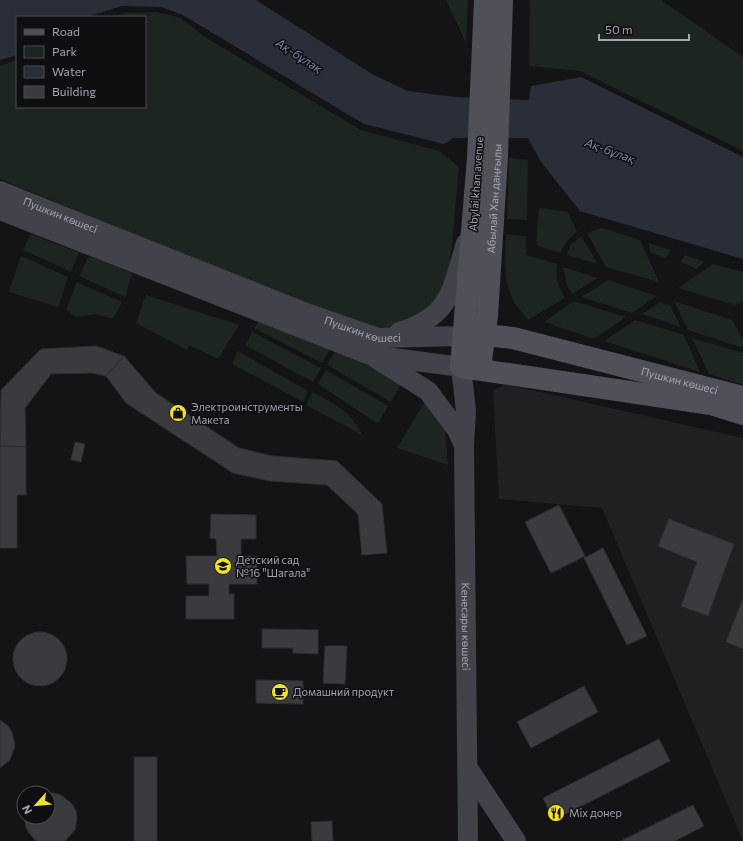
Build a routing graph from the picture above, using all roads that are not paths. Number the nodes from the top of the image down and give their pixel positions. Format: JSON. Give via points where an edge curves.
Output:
{"nodes":[{"id":1,"x":485,"y":0,"type":"edge"},
{"id":2,"x":502,"y":0,"type":"edge"},
{"id":3,"x":492,"y":62,"type":"junction"},
{"id":4,"x":488,"y":157,"type":"junction"},
{"id":5,"x":0,"y":191,"type":"edge"},
{"id":6,"x":0,"y":210,"type":"edge"},
{"id":7,"x":473,"y":218,"type":"junction"},
{"id":8,"x":475,"y":335,"type":"junction"},
{"id":9,"x":374,"y":347,"type":"junction"},
{"id":10,"x":558,"y":350,"type":"junction"},
{"id":11,"x":470,"y":368,"type":"junction"},
{"id":12,"x":550,"y":380,"type":"junction"},
{"id":13,"x":743,"y":397,"type":"edge"},
{"id":14,"x":743,"y":414,"type":"edge"},
{"id":15,"x":464,"y":445,"type":"junction"},
{"id":16,"x":468,"y":768,"type":"junction"},
{"id":17,"x":468,"y":841,"type":"edge"},
{"id":18,"x":516,"y":841,"type":"edge"}],
"edges":[{"from":1,"to":3,"type":"main road"},
{"from":2,"to":3,"type":"main road"},
{"from":3,"to":4,"type":"main road","name":"Абылай Хан даңғылы"},
{"from":4,"to":7,"type":"main road","name":"Abylai khan avenue"},
{"from":4,"to":8,"type":"main road","name":"Абылай Хан даңғылы"},
{"from":5,"to":9,"type":"main road","name":"Пушкин көшесі","via":[[306,313]]},
{"from":6,"to":9,"type":"main road","name":"Пушкин көшесі"},
{"from":7,"to":8,"type":"main road","name":"Abylai khan avenue"},
{"from":7,"to":9,"type":"main road","via":[[451,292],[436,315],[418,327]]},
{"from":8,"to":9,"type":"main road","name":"Пушкин көшесі"},
{"from":8,"to":10,"type":"main road","name":"Пушкин көшесі","via":[[513,338]]},
{"from":8,"to":11,"type":"main road","name":"Abylai khan avenue"},
{"from":9,"to":11,"type":"main road","name":"Пушкин көшесі"},
{"from":9,"to":15,"type":"main road","via":[[428,391],[457,430]]},
{"from":10,"to":12,"type":"main road","via":[[545,357],[543,364],[543,370]]},
{"from":10,"to":13,"type":"main road","name":"Пушкин көшесі"},
{"from":11,"to":12,"type":"main road","name":"Пушкин көшесі"},
{"from":11,"to":15,"type":"main road","name":"Кенесары көшесі"},
{"from":12,"to":14,"type":"main road","name":"Пушкин көшесі","via":[[711,404]]},
{"from":15,"to":16,"type":"main road","name":"Кенесары көшесі"},
{"from":16,"to":17,"type":"main road","name":"Кенесары көшесі"},
{"from":16,"to":18,"type":"main road"}]}
